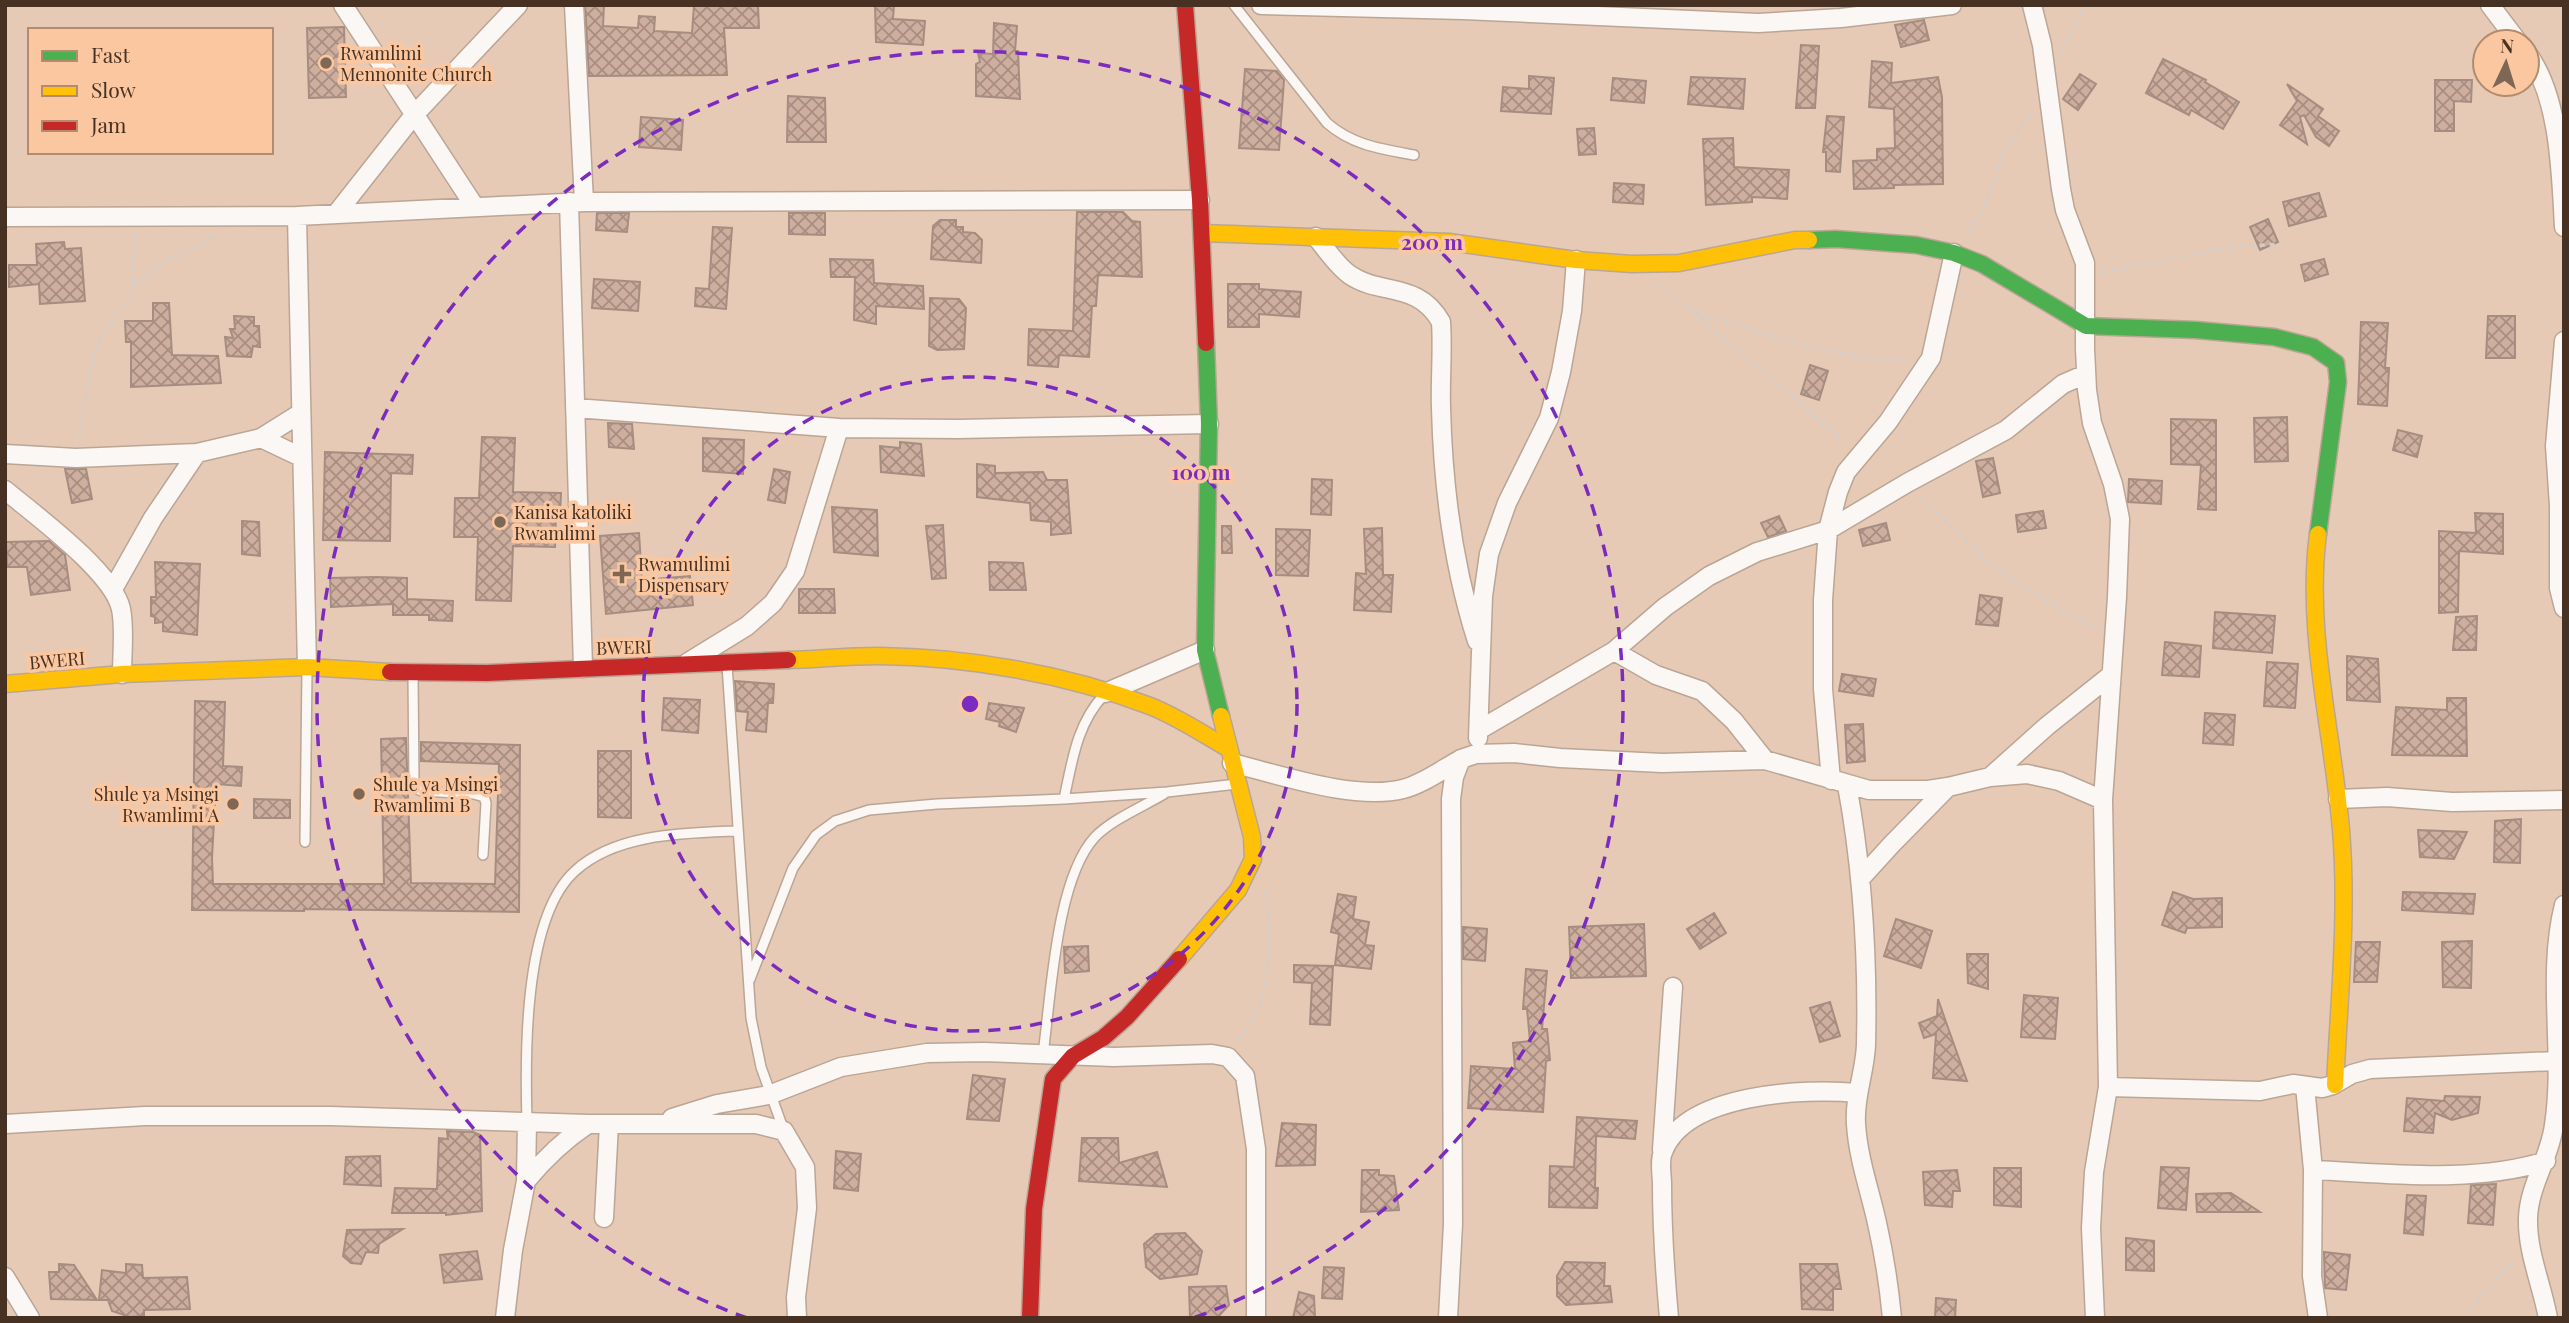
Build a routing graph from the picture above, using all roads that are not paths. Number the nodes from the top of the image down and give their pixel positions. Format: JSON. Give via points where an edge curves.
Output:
{"nodes":[{"id":1,"x":343,"y":5,"type":"edge"},
{"id":2,"x":518,"y":5,"type":"edge"},
{"id":3,"x":574,"y":5,"type":"edge"},
{"id":4,"x":1185,"y":5,"type":"edge"},
{"id":5,"x":1234,"y":5,"type":"edge"},
{"id":6,"x":1261,"y":5,"type":"edge"},
{"id":7,"x":2032,"y":5,"type":"edge"},
{"id":8,"x":2490,"y":5,"type":"edge"},
{"id":9,"x":1941,"y":6,"type":"edge"},
{"id":10,"x":2507,"y":28,"type":"edge"},
{"id":11,"x":2541,"y":77,"type":"edge"},
{"id":12,"x":414,"y":114,"type":"junction"},
{"id":13,"x":1414,"y":155,"type":"dead end"},
{"id":14,"x":1200,"y":200,"type":"junction"},
{"id":15,"x":576,"y":202,"type":"junction"},
{"id":16,"x":475,"y":207,"type":"junction"},
{"id":17,"x":336,"y":214,"type":"junction"},
{"id":18,"x":297,"y":216,"type":"junction"},
{"id":19,"x":2563,"y":216,"type":"edge"},
{"id":20,"x":5,"y":217,"type":"edge"},
{"id":21,"x":2564,"y":228,"type":"edge"},
{"id":22,"x":1202,"y":233,"type":"junction"},
{"id":23,"x":1316,"y":237,"type":"junction"},
{"id":24,"x":1954,"y":253,"type":"junction"},
{"id":25,"x":1576,"y":260,"type":"junction"},
{"id":26,"x":2086,"y":326,"type":"junction"},
{"id":27,"x":2564,"y":341,"type":"edge"},
{"id":28,"x":2086,"y":374,"type":"junction"},
{"id":29,"x":575,"y":408,"type":"junction"},
{"id":30,"x":301,"y":413,"type":"junction"},
{"id":31,"x":1209,"y":424,"type":"junction"},
{"id":32,"x":839,"y":428,"type":"junction"},
{"id":33,"x":261,"y":438,"type":"junction"},
{"id":34,"x":197,"y":453,"type":"junction"},
{"id":35,"x":5,"y":454,"type":"edge"},
{"id":36,"x":301,"y":457,"type":"junction"},
{"id":37,"x":5,"y":491,"type":"edge"},
{"id":38,"x":1828,"y":530,"type":"junction"},
{"id":39,"x":113,"y":589,"type":"junction"},
{"id":40,"x":2564,"y":608,"type":"edge"},
{"id":41,"x":1205,"y":650,"type":"junction"},
{"id":42,"x":1614,"y":651,"type":"junction"},
{"id":43,"x":1481,"y":653,"type":"junction"},
{"id":44,"x":727,"y":663,"type":"junction"},
{"id":45,"x":684,"y":664,"type":"junction"},
{"id":46,"x":307,"y":667,"type":"junction"},
{"id":47,"x":583,"y":668,"type":"junction"},
{"id":48,"x":413,"y":673,"type":"junction"},
{"id":49,"x":122,"y":674,"type":"junction"},
{"id":50,"x":2110,"y":675,"type":"junction"},
{"id":51,"x":5,"y":684,"type":"edge"},
{"id":52,"x":1105,"y":693,"type":"junction"},
{"id":53,"x":1479,"y":730,"type":"junction"},
{"id":54,"x":1231,"y":756,"type":"junction"},
{"id":55,"x":1468,"y":757,"type":"junction"},
{"id":56,"x":1765,"y":760,"type":"junction"},
{"id":57,"x":1990,"y":776,"type":"junction"},
{"id":58,"x":1839,"y":782,"type":"junction"},
{"id":59,"x":1237,"y":784,"type":"junction"},
{"id":60,"x":1948,"y":787,"type":"junction"},
{"id":61,"x":1167,"y":792,"type":"junction"},
{"id":62,"x":1064,"y":799,"type":"junction"},
{"id":63,"x":2338,"y":799,"type":"junction"},
{"id":64,"x":2102,"y":800,"type":"junction"},
{"id":65,"x":2564,"y":800,"type":"edge"},
{"id":66,"x":738,"y":831,"type":"junction"},
{"id":67,"x":304,"y":842,"type":"dead end"},
{"id":68,"x":483,"y":855,"type":"dead end"},
{"id":69,"x":1861,"y":878,"type":"junction"},
{"id":70,"x":2564,"y":905,"type":"edge"},
{"id":71,"x":750,"y":979,"type":"junction"},
{"id":72,"x":1673,"y":987,"type":"dead end"},
{"id":73,"x":1043,"y":1054,"type":"junction"},
{"id":74,"x":1073,"y":1056,"type":"junction"},
{"id":75,"x":2556,"y":1060,"type":"junction"},
{"id":76,"x":2336,"y":1084,"type":"junction"},
{"id":77,"x":2305,"y":1086,"type":"junction"},
{"id":78,"x":2108,"y":1087,"type":"junction"},
{"id":79,"x":1857,"y":1093,"type":"junction"},
{"id":80,"x":769,"y":1095,"type":"junction"},
{"id":81,"x":527,"y":1122,"type":"junction"},
{"id":82,"x":659,"y":1122,"type":"junction"},
{"id":83,"x":5,"y":1124,"type":"edge"},
{"id":84,"x":588,"y":1124,"type":"junction"},
{"id":85,"x":609,"y":1124,"type":"junction"},
{"id":86,"x":784,"y":1131,"type":"junction"},
{"id":87,"x":1662,"y":1153,"type":"junction"},
{"id":88,"x":2546,"y":1161,"type":"junction"},
{"id":89,"x":2313,"y":1170,"type":"junction"},
{"id":90,"x":526,"y":1181,"type":"junction"},
{"id":91,"x":604,"y":1218,"type":"dead end"},
{"id":92,"x":5,"y":1277,"type":"edge"},
{"id":93,"x":30,"y":1318,"type":"edge"},
{"id":94,"x":505,"y":1318,"type":"edge"},
{"id":95,"x":796,"y":1318,"type":"edge"},
{"id":96,"x":1030,"y":1318,"type":"edge"},
{"id":97,"x":1256,"y":1318,"type":"edge"},
{"id":98,"x":1448,"y":1318,"type":"edge"},
{"id":99,"x":1670,"y":1318,"type":"edge"},
{"id":100,"x":1892,"y":1318,"type":"edge"},
{"id":101,"x":2095,"y":1318,"type":"edge"},
{"id":102,"x":2318,"y":1318,"type":"edge"},
{"id":103,"x":2549,"y":1318,"type":"edge"}],
"edges":[{"from":1,"to":12,"type":"street"},
{"from":2,"to":12,"type":"street"},
{"from":3,"to":15,"type":"street"},
{"from":4,"to":14,"type":"street"},
{"from":5,"to":13,"type":"lane","via":[[1339,134],[1370,147]]},
{"from":6,"to":9,"type":"street","via":[[1758,23]]},
{"from":7,"to":26,"type":"street","via":[[2042,45],[2065,210],[2085,262]]},
{"from":8,"to":10,"type":"street"},
{"from":11,"to":19,"type":"street","via":[[2547,91]]},
{"from":12,"to":16,"type":"street"},
{"from":12,"to":17,"type":"street"},
{"from":14,"to":15,"type":"street"},
{"from":14,"to":22,"type":"street"},
{"from":15,"to":16,"type":"street"},
{"from":15,"to":29,"type":"street"},
{"from":16,"to":17,"type":"street"},
{"from":17,"to":18,"type":"street"},
{"from":18,"to":20,"type":"street"},
{"from":18,"to":30,"type":"street"},
{"from":19,"to":21,"type":"street"},
{"from":22,"to":23,"type":"street"},
{"from":22,"to":31,"type":"street"},
{"from":23,"to":25,"type":"street","via":[[1449,242]]},
{"from":23,"to":43,"type":"street","via":[[1350,275],[1405,292],[1434,310],[1441,322],[1441,408],[1451,533],[1464,602]]},
{"from":24,"to":25,"type":"street","via":[[1836,239],[1796,240],[1679,263]]},
{"from":24,"to":26,"type":"street","via":[[1994,270]]},
{"from":24,"to":38,"type":"street","via":[[1931,358],[1888,422],[1846,472]]},
{"from":25,"to":43,"type":"street","via":[[1572,311],[1549,418],[1507,503],[1489,554]]},
{"from":26,"to":28,"type":"street"},
{"from":26,"to":63,"type":"street","via":[[2274,337],[2314,347],[2336,363],[2338,382],[2314,583]]},
{"from":27,"to":40,"type":"street","via":[[2555,446],[2559,588]]},
{"from":28,"to":38,"type":"street","via":[[2063,384],[2006,430]]},
{"from":28,"to":50,"type":"street","via":[[2092,423],[2120,519]]},
{"from":29,"to":32,"type":"street"},
{"from":29,"to":47,"type":"street"},
{"from":30,"to":33,"type":"street"},
{"from":30,"to":36,"type":"street"},
{"from":31,"to":32,"type":"street"},
{"from":31,"to":41,"type":"street"},
{"from":32,"to":45,"type":"street","via":[[795,571],[774,603],[747,626]]},
{"from":33,"to":34,"type":"street"},
{"from":33,"to":36,"type":"street"},
{"from":34,"to":35,"type":"street","via":[[76,458]]},
{"from":34,"to":39,"type":"street"},
{"from":36,"to":46,"type":"street"},
{"from":37,"to":39,"type":"street"},
{"from":38,"to":42,"type":"street","via":[[1756,552],[1709,576]]},
{"from":38,"to":58,"type":"street","via":[[1823,689]]},
{"from":39,"to":49,"type":"street","via":[[121,609]]},
{"from":41,"to":52,"type":"street"},
{"from":41,"to":54,"type":"street"},
{"from":42,"to":53,"type":"street"},
{"from":42,"to":56,"type":"street","via":[[1657,675],[1702,691]]},
{"from":43,"to":53,"type":"street"},
{"from":44,"to":45,"type":"street","name":"BWERI"},
{"from":44,"to":52,"type":"street","name":"BWERI","via":[[879,656],[954,661],[1019,668]]},
{"from":44,"to":66,"type":"lane"},
{"from":45,"to":47,"type":"street","name":"BWERI"},
{"from":46,"to":48,"type":"street","name":"BWERI"},
{"from":46,"to":49,"type":"street","name":"BWERI"},
{"from":46,"to":67,"type":"lane"},
{"from":47,"to":48,"type":"street","name":"BWERI"},
{"from":48,"to":68,"type":"lane","via":[[416,789],[484,797]]},
{"from":49,"to":51,"type":"street","name":"BWERI"},
{"from":50,"to":57,"type":"street"},
{"from":50,"to":64,"type":"street"},
{"from":52,"to":54,"type":"street","name":"BWERI","via":[[1150,706],[1189,725]]},
{"from":52,"to":62,"type":"lane","via":[[1081,730]]},
{"from":53,"to":55,"type":"street"},
{"from":54,"to":55,"type":"street","via":[[1338,789],[1375,792],[1403,789]]},
{"from":54,"to":59,"type":"street"},
{"from":55,"to":56,"type":"street","via":[[1514,753],[1662,763]]},
{"from":55,"to":98,"type":"street","via":[[1454,777],[1451,799],[1453,1224]]},
{"from":56,"to":58,"type":"street"},
{"from":57,"to":60,"type":"street"},
{"from":57,"to":64,"type":"street","via":[[2027,774]]},
{"from":58,"to":60,"type":"street","via":[[1869,790]]},
{"from":58,"to":69,"type":"street"},
{"from":59,"to":61,"type":"lane"},
{"from":59,"to":74,"type":"street","via":[[1252,837],[1253,859],[1238,890],[1147,997],[1103,1038]]},
{"from":60,"to":69,"type":"street"},
{"from":61,"to":62,"type":"lane"},
{"from":61,"to":73,"type":"lane","via":[[1097,835],[1085,851],[1058,936]]},
{"from":62,"to":71,"type":"lane","via":[[869,810],[835,821],[816,835],[793,868]]},
{"from":63,"to":65,"type":"street"},
{"from":63,"to":76,"type":"street","via":[[2344,869]]},
{"from":64,"to":78,"type":"street"},
{"from":66,"to":71,"type":"lane"},
{"from":66,"to":81,"type":"lane","via":[[671,834],[631,843],[575,871],[556,894],[540,937],[528,1017]]},
{"from":69,"to":79,"type":"street","via":[[1867,1012],[1864,1070]]},
{"from":70,"to":75,"type":"street","via":[[2559,923]]},
{"from":71,"to":80,"type":"lane","via":[[755,1041]]},
{"from":72,"to":87,"type":"street"},
{"from":73,"to":74,"type":"street"},
{"from":73,"to":80,"type":"street","via":[[927,1053],[876,1060],[841,1067]]},
{"from":74,"to":96,"type":"street","via":[[1053,1079],[1050,1094],[1034,1209]]},
{"from":74,"to":97,"type":"street","via":[[1201,1054],[1228,1058],[1245,1076],[1256,1149]]},
{"from":75,"to":76,"type":"street","via":[[2370,1069]]},
{"from":75,"to":88,"type":"street","via":[[2555,1124]]},
{"from":76,"to":77,"type":"street"},
{"from":77,"to":78,"type":"street","via":[[2260,1091]]},
{"from":77,"to":89,"type":"street"},
{"from":78,"to":101,"type":"street","via":[[2094,1172]]},
{"from":79,"to":87,"type":"street","via":[[1766,1094],[1729,1103],[1676,1131]]},
{"from":79,"to":100,"type":"street","via":[[1860,1155],[1883,1251]]},
{"from":80,"to":82,"type":"street","via":[[717,1104]]},
{"from":80,"to":86,"type":"lane"},
{"from":81,"to":83,"type":"street","via":[[145,1116]]},
{"from":81,"to":84,"type":"street"},
{"from":81,"to":90,"type":"street"},
{"from":82,"to":85,"type":"street"},
{"from":82,"to":86,"type":"street","via":[[756,1124]]},
{"from":84,"to":85,"type":"street"},
{"from":84,"to":90,"type":"street","via":[[563,1141]]},
{"from":85,"to":91,"type":"street"},
{"from":86,"to":95,"type":"street","via":[[805,1167],[805,1232]]},
{"from":87,"to":99,"type":"street"},
{"from":88,"to":89,"type":"street","via":[[2468,1174]]},
{"from":88,"to":103,"type":"street","via":[[2530,1198],[2529,1241]]},
{"from":89,"to":102,"type":"street","via":[[2312,1276]]},
{"from":90,"to":94,"type":"street"},
{"from":92,"to":93,"type":"street"}]}
